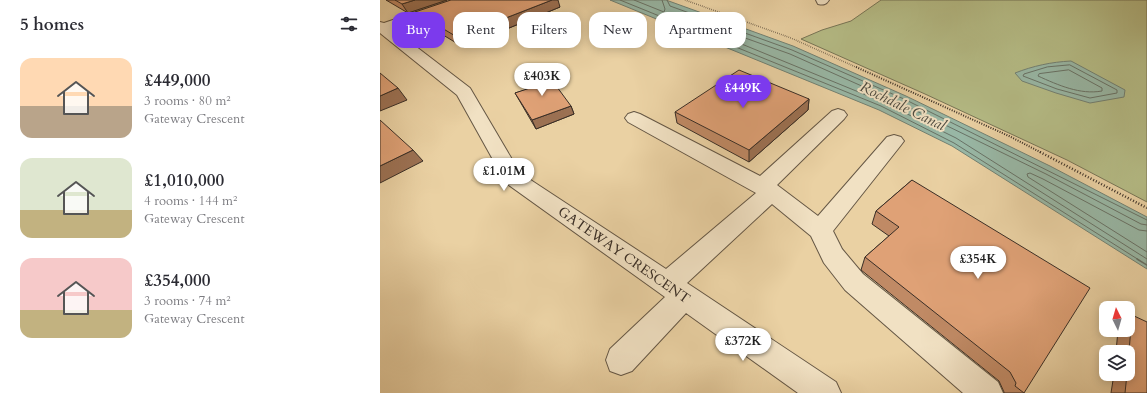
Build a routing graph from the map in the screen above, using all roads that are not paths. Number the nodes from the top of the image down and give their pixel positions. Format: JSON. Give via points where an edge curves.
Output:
{"nodes":[{"id":1,"x":464,"y":0,"type":"edge"},
{"id":2,"x":381,"y":27,"type":"edge"},
{"id":3,"x":838,"y":115,"type":"dead end"},
{"id":4,"x":634,"y":118,"type":"dead end"},
{"id":5,"x":894,"y":141,"type":"dead end"},
{"id":6,"x":767,"y":190,"type":"junction"},
{"id":7,"x":820,"y":230,"type":"junction"},
{"id":8,"x":676,"y":291,"type":"junction"},
{"id":9,"x":621,"y":360,"type":"dead end"},
{"id":10,"x":825,"y":393,"type":"edge"},
{"id":11,"x":987,"y":393,"type":"edge"}],
"edges":[{"from":1,"to":2,"type":"street"},
{"from":2,"to":8,"type":"street","name":"GATEWAY CRESCENT","via":[[464,92],[513,178]]},
{"from":3,"to":6,"type":"street"},
{"from":4,"to":6,"type":"street"},
{"from":5,"to":7,"type":"street"},
{"from":6,"to":7,"type":"street"},
{"from":6,"to":8,"type":"street"},
{"from":7,"to":11,"type":"street","via":[[833,256],[854,282]]},
{"from":8,"to":9,"type":"street"},
{"from":8,"to":10,"type":"street","name":"GATEWAY CRESCENT"}]}
